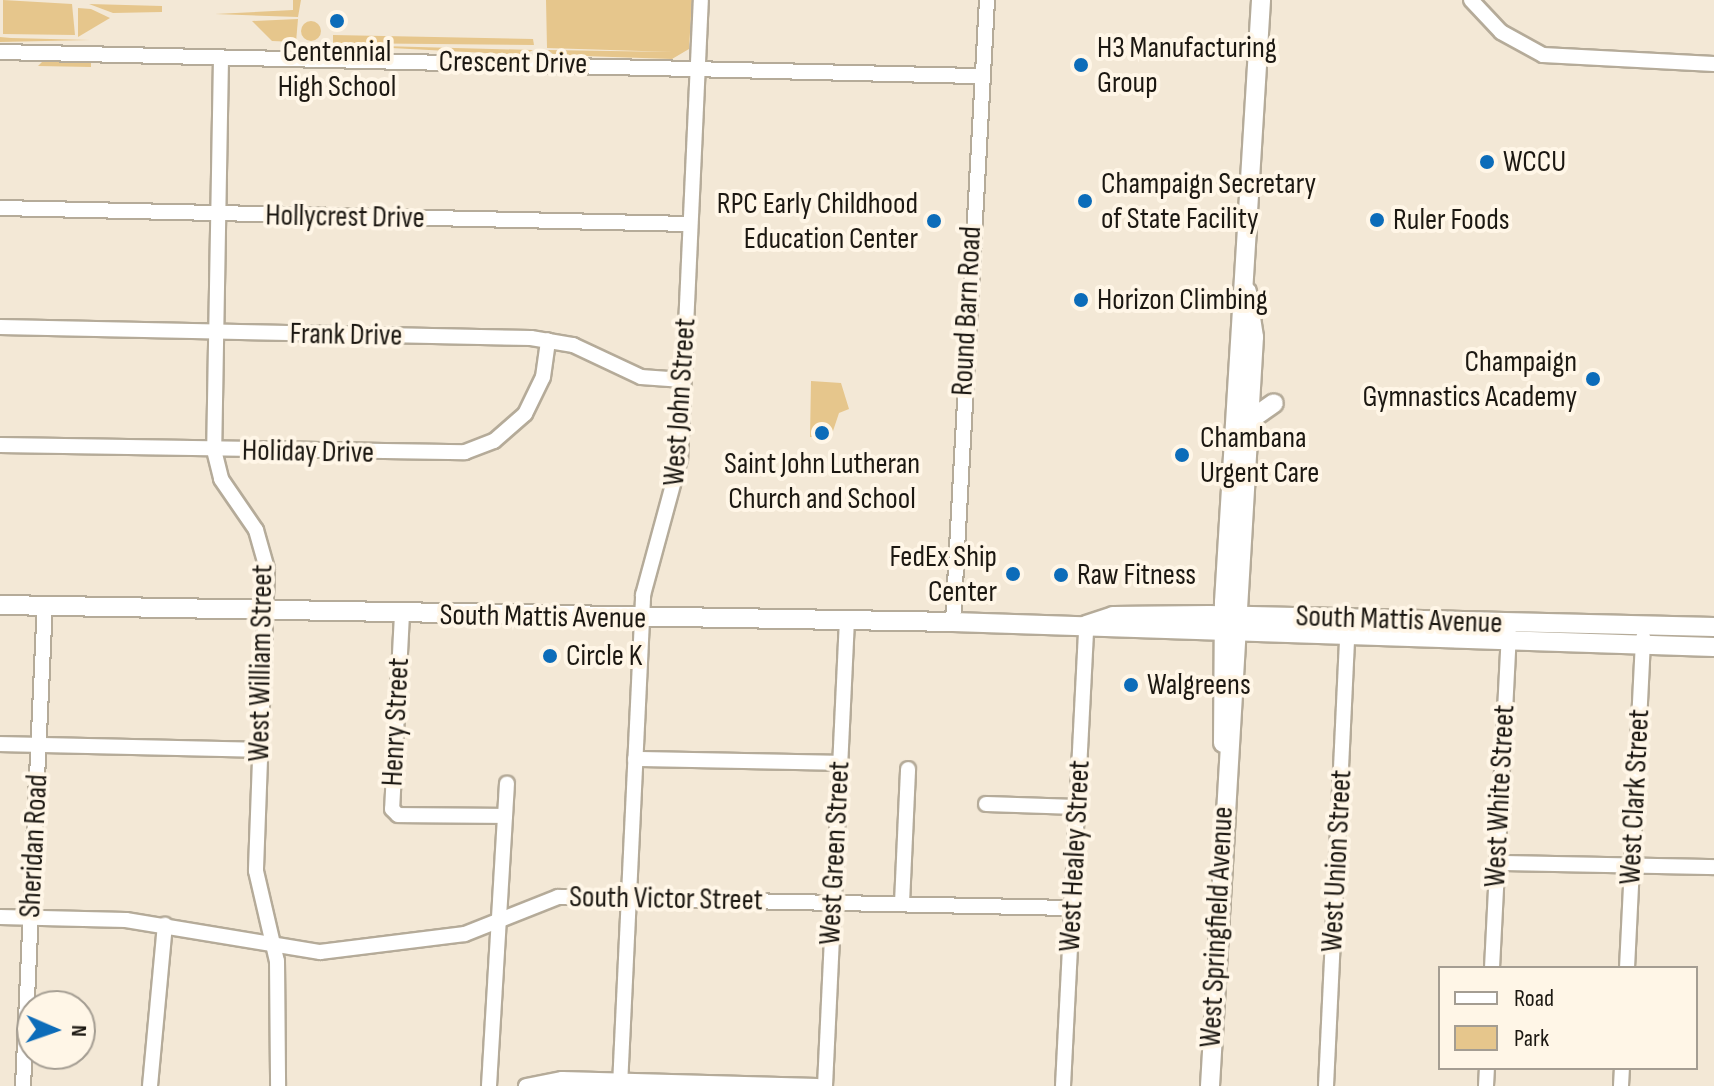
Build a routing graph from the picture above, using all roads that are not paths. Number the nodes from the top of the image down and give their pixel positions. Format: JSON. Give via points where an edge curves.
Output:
{"nodes":[{"id":1,"x":701,"y":0,"type":"edge"},
{"id":2,"x":987,"y":0,"type":"edge"},
{"id":3,"x":1261,"y":0,"type":"edge"},
{"id":4,"x":1471,"y":0,"type":"edge"},
{"id":5,"x":1491,"y":0,"type":"edge"},
{"id":6,"x":1488,"y":19,"type":"junction"},
{"id":7,"x":0,"y":52,"type":"edge"},
{"id":8,"x":221,"y":58,"type":"junction"},
{"id":9,"x":1714,"y":64,"type":"edge"},
{"id":10,"x":698,"y":67,"type":"junction"},
{"id":11,"x":978,"y":76,"type":"junction"},
{"id":12,"x":0,"y":208,"type":"edge"},
{"id":13,"x":218,"y":213,"type":"junction"},
{"id":14,"x":690,"y":224,"type":"junction"},
{"id":15,"x":1247,"y":292,"type":"junction"},
{"id":16,"x":0,"y":327,"type":"edge"},
{"id":17,"x":215,"y":332,"type":"junction"},
{"id":18,"x":548,"y":340,"type":"junction"},
{"id":19,"x":683,"y":380,"type":"junction"},
{"id":20,"x":1274,"y":403,"type":"dead end"},
{"id":21,"x":1250,"y":420,"type":"junction"},
{"id":22,"x":0,"y":445,"type":"edge"},
{"id":23,"x":214,"y":450,"type":"junction"},
{"id":24,"x":0,"y":605,"type":"edge"},
{"id":25,"x":45,"y":606,"type":"junction"},
{"id":26,"x":265,"y":611,"type":"junction"},
{"id":27,"x":402,"y":614,"type":"junction"},
{"id":28,"x":1232,"y":616,"type":"junction"},
{"id":29,"x":642,"y":619,"type":"junction"},
{"id":30,"x":847,"y":621,"type":"junction"},
{"id":31,"x":953,"y":622,"type":"junction"},
{"id":32,"x":1086,"y":625,"type":"junction"},
{"id":33,"x":1714,"y":627,"type":"edge"},
{"id":34,"x":1509,"y":632,"type":"junction"},
{"id":35,"x":1643,"y":634,"type":"junction"},
{"id":36,"x":1231,"y":635,"type":"junction"},
{"id":37,"x":1347,"y":637,"type":"junction"},
{"id":38,"x":1714,"y":647,"type":"edge"},
{"id":39,"x":0,"y":744,"type":"edge"},
{"id":40,"x":39,"y":745,"type":"junction"},
{"id":41,"x":260,"y":750,"type":"junction"},
{"id":42,"x":635,"y":759,"type":"junction"},
{"id":43,"x":840,"y":763,"type":"junction"},
{"id":44,"x":908,"y":769,"type":"dead end"},
{"id":45,"x":507,"y":784,"type":"dead end"},
{"id":46,"x":986,"y":804,"type":"dead end"},
{"id":47,"x":1077,"y":807,"type":"junction"},
{"id":48,"x":505,"y":816,"type":"junction"},
{"id":49,"x":1498,"y":863,"type":"junction"},
{"id":50,"x":1632,"y":865,"type":"junction"},
{"id":51,"x":1714,"y":867,"type":"edge"},
{"id":52,"x":630,"y":898,"type":"junction"},
{"id":53,"x":833,"y":900,"type":"junction"},
{"id":54,"x":902,"y":903,"type":"junction"},
{"id":55,"x":1072,"y":908,"type":"junction"},
{"id":56,"x":0,"y":917,"type":"edge"},
{"id":57,"x":31,"y":917,"type":"junction"},
{"id":58,"x":500,"y":920,"type":"junction"},
{"id":59,"x":165,"y":925,"type":"junction"},
{"id":60,"x":274,"y":949,"type":"junction"},
{"id":61,"x":1492,"y":966,"type":"edge"},
{"id":62,"x":1627,"y":966,"type":"edge"},
{"id":63,"x":620,"y":1083,"type":"edge"},
{"id":64,"x":23,"y":1086,"type":"edge"},
{"id":65,"x":150,"y":1086,"type":"edge"},
{"id":66,"x":278,"y":1086,"type":"edge"},
{"id":67,"x":489,"y":1086,"type":"edge"},
{"id":68,"x":526,"y":1086,"type":"edge"},
{"id":69,"x":817,"y":1086,"type":"edge"},
{"id":70,"x":825,"y":1086,"type":"edge"},
{"id":71,"x":1063,"y":1086,"type":"edge"},
{"id":72,"x":1210,"y":1086,"type":"edge"},
{"id":73,"x":1326,"y":1086,"type":"edge"}],
"edges":[{"from":1,"to":10,"type":"street","name":"West John Street"},
{"from":2,"to":11,"type":"street","name":"Round Barn Road"},
{"from":3,"to":15,"type":"main road","name":"West Springfield Avenue"},
{"from":4,"to":6,"type":"street"},
{"from":5,"to":6,"type":"street"},
{"from":6,"to":9,"type":"street","via":[[1517,44],[1554,58]]},
{"from":7,"to":8,"type":"street","name":"Crescent Drive"},
{"from":8,"to":10,"type":"street","name":"Crescent Drive"},
{"from":8,"to":13,"type":"street","name":"West William Street"},
{"from":10,"to":11,"type":"street","name":"Crescent Drive"},
{"from":10,"to":14,"type":"street","name":"West John Street"},
{"from":11,"to":31,"type":"street","name":"Round Barn Road"},
{"from":12,"to":13,"type":"street","name":"Hollycrest Drive"},
{"from":13,"to":14,"type":"street","name":"Hollycrest Drive"},
{"from":13,"to":17,"type":"street","name":"West William Street"},
{"from":14,"to":19,"type":"street","name":"West John Street"},
{"from":15,"to":21,"type":"main road","name":"West Springfield Avenue","via":[[1255,307]]},
{"from":15,"to":28,"type":"main road","name":"West Springfield Avenue","via":[[1240,307]]},
{"from":16,"to":17,"type":"street","name":"Frank Drive"},
{"from":17,"to":18,"type":"street","name":"Frank Drive"},
{"from":17,"to":23,"type":"street","name":"West William Street"},
{"from":18,"to":19,"type":"street","name":"Frank Drive","via":[[629,374]]},
{"from":18,"to":23,"type":"street","name":"Holiday Drive","via":[[533,403],[482,447],[431,455]]},
{"from":19,"to":29,"type":"street","name":"West John Street","via":[[677,484],[650,561]]},
{"from":20,"to":21,"type":"main road"},
{"from":21,"to":28,"type":"main road","name":"West Springfield Avenue"},
{"from":22,"to":23,"type":"street","name":"Holiday Drive"},
{"from":23,"to":26,"type":"street","name":"West William Street","via":[[221,479],[261,541]]},
{"from":24,"to":25,"type":"main road","name":"South Mattis Avenue"},
{"from":25,"to":26,"type":"main road","name":"South Mattis Avenue"},
{"from":25,"to":40,"type":"street","name":"Sheridan Road"},
{"from":26,"to":27,"type":"main road","name":"South Mattis Avenue"},
{"from":26,"to":41,"type":"street","name":"West William Street"},
{"from":27,"to":29,"type":"main road","name":"South Mattis Avenue"},
{"from":27,"to":48,"type":"street","name":"Henry Street","via":[[392,809],[398,815]]},
{"from":28,"to":32,"type":"main road","name":"South Mattis Avenue","via":[[1113,616]]},
{"from":28,"to":34,"type":"main road","name":"South Mattis Avenue"},
{"from":28,"to":36,"type":"main road","name":"West Springfield Avenue"},
{"from":29,"to":30,"type":"main road","name":"South Mattis Avenue"},
{"from":29,"to":42,"type":"street","name":"West John Street"},
{"from":30,"to":31,"type":"main road","name":"South Mattis Avenue"},
{"from":30,"to":43,"type":"street","name":"West Green Street"},
{"from":31,"to":32,"type":"main road","name":"South Mattis Avenue"},
{"from":32,"to":36,"type":"main road","name":"South Mattis Avenue"},
{"from":32,"to":47,"type":"street","name":"West Healey Street"},
{"from":33,"to":35,"type":"main road","name":"South Mattis Avenue"},
{"from":34,"to":35,"type":"main road","name":"South Mattis Avenue"},
{"from":34,"to":37,"type":"main road","name":"South Mattis Avenue"},
{"from":34,"to":49,"type":"street","name":"West White Street"},
{"from":35,"to":38,"type":"main road","name":"South Mattis Avenue"},
{"from":35,"to":50,"type":"street","name":"West Clark Street"},
{"from":36,"to":37,"type":"main road","name":"South Mattis Avenue"},
{"from":36,"to":72,"type":"main road","name":"West Springfield Avenue"},
{"from":37,"to":73,"type":"street","name":"West Union Street"},
{"from":39,"to":40,"type":"street"},
{"from":40,"to":41,"type":"street"},
{"from":40,"to":57,"type":"street","name":"Sheridan Road"},
{"from":41,"to":60,"type":"street","name":"West William Street","via":[[256,871]]},
{"from":42,"to":43,"type":"street"},
{"from":42,"to":52,"type":"street","name":"West John Street"},
{"from":43,"to":53,"type":"street","name":"West Green Street"},
{"from":44,"to":54,"type":"street"},
{"from":45,"to":48,"type":"street"},
{"from":46,"to":47,"type":"street"},
{"from":47,"to":55,"type":"street","name":"West Healey Street"},
{"from":48,"to":58,"type":"street"},
{"from":49,"to":50,"type":"street"},
{"from":49,"to":61,"type":"street","name":"West White Street"},
{"from":50,"to":51,"type":"street"},
{"from":50,"to":62,"type":"street","name":"West Clark Street"},
{"from":52,"to":53,"type":"street","name":"South Victor Street"},
{"from":52,"to":58,"type":"street","name":"South Victor Street","via":[[558,897]]},
{"from":52,"to":63,"type":"street","name":"West John Street"},
{"from":53,"to":54,"type":"street","name":"South Victor Street"},
{"from":53,"to":70,"type":"street","name":"West Green Street"},
{"from":54,"to":55,"type":"street","name":"South Victor Street"},
{"from":55,"to":71,"type":"street","name":"West Healey Street"},
{"from":56,"to":57,"type":"street","name":"South Victor Street"},
{"from":57,"to":59,"type":"street","name":"South Victor Street"},
{"from":57,"to":64,"type":"street","name":"Sheridan Road"},
{"from":58,"to":60,"type":"street","name":"South Victor Street","via":[[385,947]]},
{"from":58,"to":67,"type":"street"},
{"from":59,"to":60,"type":"street","name":"South Victor Street"},
{"from":59,"to":65,"type":"street"},
{"from":60,"to":66,"type":"street","name":"West William Street"},
{"from":63,"to":68,"type":"street"},
{"from":63,"to":69,"type":"street"}]}
